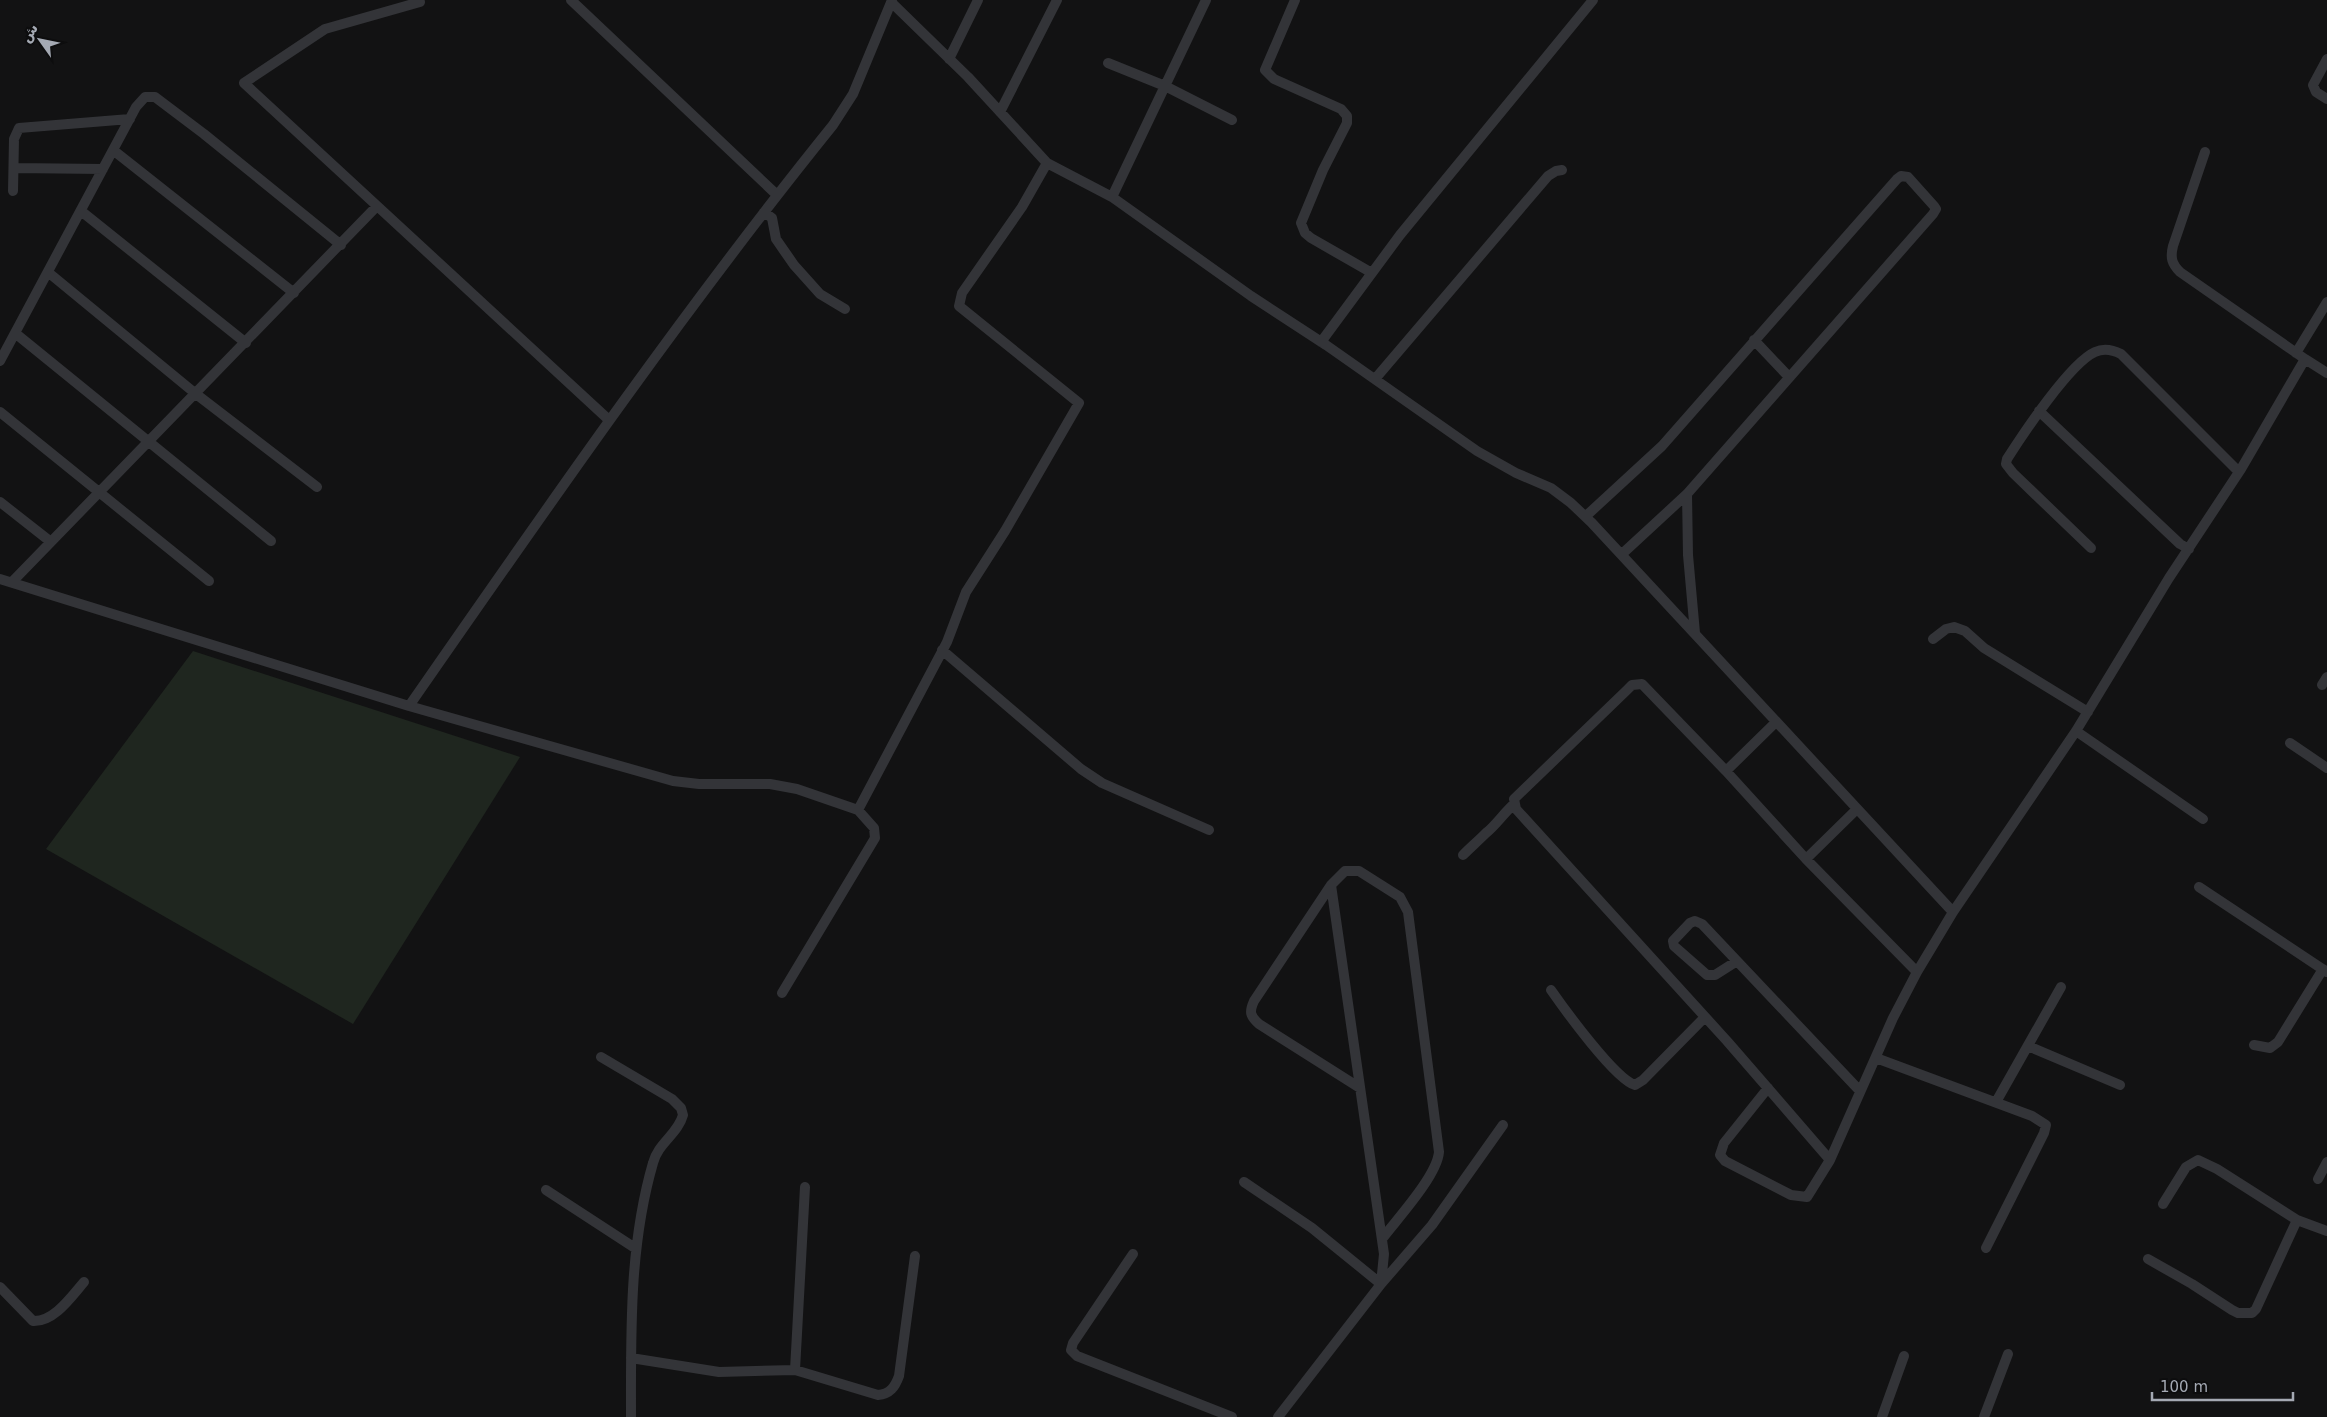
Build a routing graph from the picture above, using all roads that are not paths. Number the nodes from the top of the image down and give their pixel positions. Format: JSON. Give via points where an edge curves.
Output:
{"nodes":[{"id":1,"x":571,"y":0,"type":"edge"},
{"id":2,"x":978,"y":0,"type":"edge"},
{"id":3,"x":1057,"y":0,"type":"edge"},
{"id":4,"x":1206,"y":0,"type":"edge"},
{"id":5,"x":1295,"y":0,"type":"edge"},
{"id":6,"x":1593,"y":0,"type":"edge"},
{"id":7,"x":420,"y":2,"type":"dead end"},
{"id":8,"x":892,"y":2,"type":"edge"},
{"id":9,"x":949,"y":59,"type":"junction"},
{"id":10,"x":2327,"y":60,"type":"edge"},
{"id":11,"x":1108,"y":63,"type":"dead end"},
{"id":12,"x":1165,"y":86,"type":"junction"},
{"id":13,"x":2327,"y":98,"type":"edge"},
{"id":14,"x":1000,"y":112,"type":"junction"},
{"id":15,"x":130,"y":119,"type":"junction"},
{"id":16,"x":1232,"y":120,"type":"dead end"},
{"id":17,"x":113,"y":150,"type":"junction"},
{"id":18,"x":2205,"y":152,"type":"dead end"},
{"id":19,"x":1047,"y":163,"type":"junction"},
{"id":20,"x":14,"y":168,"type":"junction"},
{"id":21,"x":103,"y":170,"type":"junction"},
{"id":22,"x":1562,"y":170,"type":"dead end"},
{"id":23,"x":13,"y":191,"type":"dead end"},
{"id":24,"x":777,"y":195,"type":"junction"},
{"id":25,"x":1112,"y":197,"type":"junction"},
{"id":26,"x":377,"y":206,"type":"junction"},
{"id":27,"x":81,"y":211,"type":"junction"},
{"id":28,"x":764,"y":212,"type":"junction"},
{"id":29,"x":341,"y":245,"type":"junction"},
{"id":30,"x":49,"y":273,"type":"junction"},
{"id":31,"x":1372,"y":273,"type":"junction"},
{"id":32,"x":294,"y":293,"type":"junction"},
{"id":33,"x":2327,"y":302,"type":"edge"},
{"id":34,"x":844,"y":309,"type":"dead end"},
{"id":35,"x":15,"y":333,"type":"junction"},
{"id":36,"x":1754,"y":340,"type":"junction"},
{"id":37,"x":1321,"y":342,"type":"junction"},
{"id":38,"x":246,"y":343,"type":"junction"},
{"id":39,"x":2296,"y":353,"type":"junction"},
{"id":40,"x":2306,"y":359,"type":"junction"},
{"id":41,"x":0,"y":361,"type":"edge"},
{"id":42,"x":2327,"y":373,"type":"edge"},
{"id":43,"x":1790,"y":377,"type":"junction"},
{"id":44,"x":1375,"y":379,"type":"junction"},
{"id":45,"x":196,"y":394,"type":"junction"},
{"id":46,"x":2040,"y":411,"type":"junction"},
{"id":47,"x":0,"y":412,"type":"edge"},
{"id":48,"x":609,"y":420,"type":"junction"},
{"id":49,"x":149,"y":442,"type":"junction"},
{"id":50,"x":2239,"y":472,"type":"junction"},
{"id":51,"x":317,"y":487,"type":"dead end"},
{"id":52,"x":99,"y":494,"type":"junction"},
{"id":53,"x":1687,"y":494,"type":"junction"},
{"id":54,"x":0,"y":502,"type":"edge"},
{"id":55,"x":1586,"y":516,"type":"junction"},
{"id":56,"x":271,"y":541,"type":"dead end"},
{"id":57,"x":51,"y":542,"type":"junction"},
{"id":58,"x":2091,"y":548,"type":"dead end"},
{"id":59,"x":2189,"y":548,"type":"junction"},
{"id":60,"x":1622,"y":554,"type":"junction"},
{"id":61,"x":0,"y":579,"type":"edge"},
{"id":62,"x":209,"y":581,"type":"dead end"},
{"id":63,"x":12,"y":582,"type":"junction"},
{"id":64,"x":1694,"y":633,"type":"junction"},
{"id":65,"x":1933,"y":639,"type":"dead end"},
{"id":66,"x":942,"y":650,"type":"junction"},
{"id":67,"x":409,"y":706,"type":"junction"},
{"id":68,"x":2088,"y":712,"type":"junction"},
{"id":69,"x":1776,"y":722,"type":"junction"},
{"id":70,"x":2076,"y":732,"type":"junction"},
{"id":71,"x":2290,"y":743,"type":"dead end"},
{"id":72,"x":2327,"y":768,"type":"edge"},
{"id":73,"x":1726,"y":770,"type":"junction"},
{"id":74,"x":1514,"y":804,"type":"junction"},
{"id":75,"x":1857,"y":809,"type":"junction"},
{"id":76,"x":858,"y":810,"type":"junction"},
{"id":77,"x":2203,"y":819,"type":"dead end"},
{"id":78,"x":1209,"y":830,"type":"dead end"},
{"id":79,"x":1464,"y":855,"type":"dead end"},
{"id":80,"x":1806,"y":859,"type":"junction"},
{"id":81,"x":1331,"y":885,"type":"junction"},
{"id":82,"x":2199,"y":887,"type":"dead end"},
{"id":83,"x":1953,"y":912,"type":"junction"},
{"id":84,"x":1737,"y":961,"type":"junction"},
{"id":85,"x":2325,"y":970,"type":"edge"},
{"id":86,"x":1917,"y":972,"type":"junction"},
{"id":87,"x":2061,"y":987,"type":"dead end"},
{"id":88,"x":1551,"y":990,"type":"dead end"},
{"id":89,"x":782,"y":993,"type":"dead end"},
{"id":90,"x":1705,"y":1017,"type":"junction"},
{"id":91,"x":2254,"y":1045,"type":"dead end"},
{"id":92,"x":2028,"y":1046,"type":"junction"},
{"id":93,"x":601,"y":1057,"type":"dead end"},
{"id":94,"x":1876,"y":1058,"type":"junction"},
{"id":95,"x":2120,"y":1085,"type":"dead end"},
{"id":96,"x":1360,"y":1088,"type":"junction"},
{"id":97,"x":1768,"y":1088,"type":"junction"},
{"id":98,"x":1860,"y":1091,"type":"junction"},
{"id":99,"x":1996,"y":1102,"type":"junction"},
{"id":100,"x":1503,"y":1125,"type":"dead end"},
{"id":101,"x":1830,"y":1160,"type":"junction"},
{"id":102,"x":2327,"y":1162,"type":"edge"},
{"id":103,"x":2318,"y":1179,"type":"dead end"},
{"id":104,"x":1244,"y":1182,"type":"dead end"},
{"id":105,"x":805,"y":1187,"type":"dead end"},
{"id":106,"x":546,"y":1190,"type":"dead end"},
{"id":107,"x":2163,"y":1204,"type":"dead end"},
{"id":108,"x":2297,"y":1220,"type":"junction"},
{"id":109,"x":2327,"y":1231,"type":"edge"},
{"id":110,"x":1382,"y":1239,"type":"junction"},
{"id":111,"x":635,"y":1248,"type":"junction"},
{"id":112,"x":1986,"y":1248,"type":"dead end"},
{"id":113,"x":1134,"y":1254,"type":"dead end"},
{"id":114,"x":915,"y":1256,"type":"dead end"},
{"id":115,"x":2148,"y":1259,"type":"dead end"},
{"id":116,"x":84,"y":1282,"type":"dead end"},
{"id":117,"x":1381,"y":1284,"type":"junction"},
{"id":118,"x":0,"y":1287,"type":"edge"},
{"id":119,"x":2008,"y":1354,"type":"dead end"},
{"id":120,"x":1904,"y":1356,"type":"dead end"},
{"id":121,"x":631,"y":1358,"type":"junction"},
{"id":122,"x":795,"y":1370,"type":"junction"},
{"id":123,"x":1207,"y":1413,"type":"edge"},
{"id":124,"x":631,"y":1417,"type":"edge"},
{"id":125,"x":1232,"y":1417,"type":"edge"},
{"id":126,"x":1278,"y":1417,"type":"edge"},
{"id":127,"x":1882,"y":1417,"type":"edge"},
{"id":128,"x":1984,"y":1417,"type":"edge"}],
"edges":[{"from":1,"to":24,"type":"street"},
{"from":2,"to":9,"type":"street"},
{"from":3,"to":14,"type":"street"},
{"from":4,"to":12,"type":"street"},
{"from":5,"to":31,"type":"street","via":[[1265,70],[1274,79],[1341,109],[1347,116],[1347,123],[1307,206],[1302,228],[1311,238]]},
{"from":6,"to":31,"type":"street"},
{"from":7,"to":26,"type":"street","via":[[325,29],[244,83]]},
{"from":8,"to":9,"type":"street"},
{"from":8,"to":24,"type":"street","via":[[853,94],[833,125]]},
{"from":9,"to":14,"type":"street"},
{"from":10,"to":13,"type":"street","via":[[2313,84],[2316,92]]},
{"from":11,"to":12,"type":"street"},
{"from":12,"to":16,"type":"street"},
{"from":12,"to":25,"type":"street"},
{"from":14,"to":19,"type":"street"},
{"from":15,"to":17,"type":"street"},
{"from":15,"to":20,"type":"street","via":[[19,128],[14,139]]},
{"from":15,"to":29,"type":"street","via":[[142,99],[155,98]]},
{"from":17,"to":21,"type":"street"},
{"from":17,"to":32,"type":"street"},
{"from":18,"to":39,"type":"street","via":[[2172,246],[2173,265]]},
{"from":19,"to":25,"type":"street"},
{"from":19,"to":66,"type":"street","via":[[1022,207],[962,293],[959,306],[1077,400],[1078,406],[966,592]]},
{"from":20,"to":21,"type":"street"},
{"from":20,"to":23,"type":"street"},
{"from":21,"to":27,"type":"street"},
{"from":22,"to":44,"type":"street","via":[[1548,176]]},
{"from":24,"to":28,"type":"street"},
{"from":25,"to":37,"type":"street"},
{"from":26,"to":29,"type":"street"},
{"from":26,"to":48,"type":"street"},
{"from":27,"to":30,"type":"street"},
{"from":27,"to":38,"type":"street"},
{"from":28,"to":34,"type":"street","via":[[772,218],[776,239],[794,265],[820,294]]},
{"from":28,"to":48,"type":"street"},
{"from":29,"to":32,"type":"street"},
{"from":30,"to":35,"type":"street"},
{"from":30,"to":45,"type":"street"},
{"from":31,"to":37,"type":"street"},
{"from":32,"to":38,"type":"street"},
{"from":33,"to":39,"type":"street"},
{"from":35,"to":41,"type":"street"},
{"from":35,"to":49,"type":"street"},
{"from":36,"to":43,"type":"street"},
{"from":36,"to":43,"type":"street","via":[[1897,179],[1908,177],[1936,209]]},
{"from":36,"to":55,"type":"street","via":[[1662,446]]},
{"from":37,"to":44,"type":"street"},
{"from":38,"to":45,"type":"street"},
{"from":39,"to":40,"type":"street"},
{"from":40,"to":42,"type":"street"},
{"from":40,"to":50,"type":"street"},
{"from":43,"to":53,"type":"street"},
{"from":44,"to":55,"type":"street","via":[[1477,451],[1551,488]]},
{"from":45,"to":49,"type":"street"},
{"from":45,"to":51,"type":"street"},
{"from":46,"to":50,"type":"street","via":[[2086,358],[2101,350],[2116,352],[2127,359]]},
{"from":46,"to":58,"type":"street","via":[[2006,464]]},
{"from":46,"to":59,"type":"street","via":[[2180,544]]},
{"from":47,"to":52,"type":"street"},
{"from":48,"to":67,"type":"street"},
{"from":49,"to":52,"type":"street"},
{"from":49,"to":56,"type":"street"},
{"from":50,"to":59,"type":"street"},
{"from":52,"to":57,"type":"street"},
{"from":52,"to":62,"type":"street"},
{"from":53,"to":60,"type":"street"},
{"from":53,"to":64,"type":"street"},
{"from":54,"to":57,"type":"street"},
{"from":55,"to":60,"type":"street"},
{"from":57,"to":63,"type":"street"},
{"from":59,"to":68,"type":"street"},
{"from":60,"to":64,"type":"street"},
{"from":61,"to":63,"type":"street"},
{"from":63,"to":67,"type":"street"},
{"from":64,"to":69,"type":"street"},
{"from":65,"to":68,"type":"street","via":[[1954,627],[1965,631],[1984,648]]},
{"from":66,"to":76,"type":"street"},
{"from":66,"to":78,"type":"street","via":[[1102,784]]},
{"from":67,"to":76,"type":"street","via":[[673,781],[770,784],[797,789]]},
{"from":68,"to":70,"type":"street"},
{"from":69,"to":73,"type":"street"},
{"from":69,"to":75,"type":"street"},
{"from":70,"to":77,"type":"street"},
{"from":70,"to":83,"type":"street"},
{"from":71,"to":72,"type":"street"},
{"from":73,"to":74,"type":"street","via":[[1646,688],[1637,684],[1519,793]]},
{"from":73,"to":80,"type":"street"},
{"from":74,"to":79,"type":"street"},
{"from":74,"to":90,"type":"street"},
{"from":75,"to":80,"type":"street"},
{"from":75,"to":83,"type":"street"},
{"from":76,"to":89,"type":"street","via":[[874,828],[874,838]]},
{"from":80,"to":86,"type":"street"},
{"from":81,"to":96,"type":"street"},
{"from":81,"to":96,"type":"street","via":[[1254,1001],[1250,1012],[1259,1024]]},
{"from":81,"to":110,"type":"street","via":[[1345,871],[1359,871],[1400,897],[1408,912],[1439,1152],[1430,1176]]},
{"from":82,"to":85,"type":"street"},
{"from":83,"to":86,"type":"street"},
{"from":84,"to":84,"type":"street","via":[[1707,928],[1696,921],[1690,923],[1673,944],[1707,975],[1715,975]]},
{"from":84,"to":98,"type":"street"},
{"from":85,"to":91,"type":"street","via":[[2278,1042],[2270,1048]]},
{"from":86,"to":94,"type":"street","via":[[1892,1018]]},
{"from":87,"to":92,"type":"street"},
{"from":88,"to":90,"type":"street","via":[[1614,1069],[1635,1085]]},
{"from":90,"to":97,"type":"street"},
{"from":92,"to":95,"type":"street"},
{"from":92,"to":99,"type":"street"},
{"from":93,"to":111,"type":"street","via":[[672,1099],[683,1115],[654,1156]]},
{"from":94,"to":98,"type":"street"},
{"from":94,"to":99,"type":"street"},
{"from":96,"to":110,"type":"street"},
{"from":97,"to":101,"type":"street"},
{"from":97,"to":101,"type":"street","via":[[1724,1143],[1720,1152],[1722,1158],[1791,1195],[1804,1198],[1810,1195]]},
{"from":98,"to":101,"type":"street"},
{"from":99,"to":112,"type":"street","via":[[2036,1118],[2046,1127]]},
{"from":100,"to":117,"type":"street","via":[[1432,1225]]},
{"from":102,"to":103,"type":"street"},
{"from":104,"to":117,"type":"street","via":[[1312,1228]]},
{"from":105,"to":122,"type":"street"},
{"from":106,"to":111,"type":"street"},
{"from":107,"to":108,"type":"street","via":[[2186,1167],[2198,1160]]},
{"from":108,"to":109,"type":"street"},
{"from":108,"to":115,"type":"street","via":[[2252,1313],[2232,1310]]},
{"from":110,"to":117,"type":"street","via":[[1384,1263]]},
{"from":111,"to":121,"type":"street"},
{"from":113,"to":123,"type":"street","via":[[1073,1343],[1072,1350],[1077,1356]]},
{"from":114,"to":122,"type":"street","via":[[899,1376],[892,1390],[878,1395]]},
{"from":116,"to":118,"type":"street","via":[[42,1322],[33,1322]]},
{"from":117,"to":126,"type":"street"},
{"from":119,"to":128,"type":"street"},
{"from":120,"to":127,"type":"street"},
{"from":121,"to":122,"type":"street","via":[[719,1372]]},
{"from":121,"to":124,"type":"street"},
{"from":123,"to":125,"type":"street"}]}
